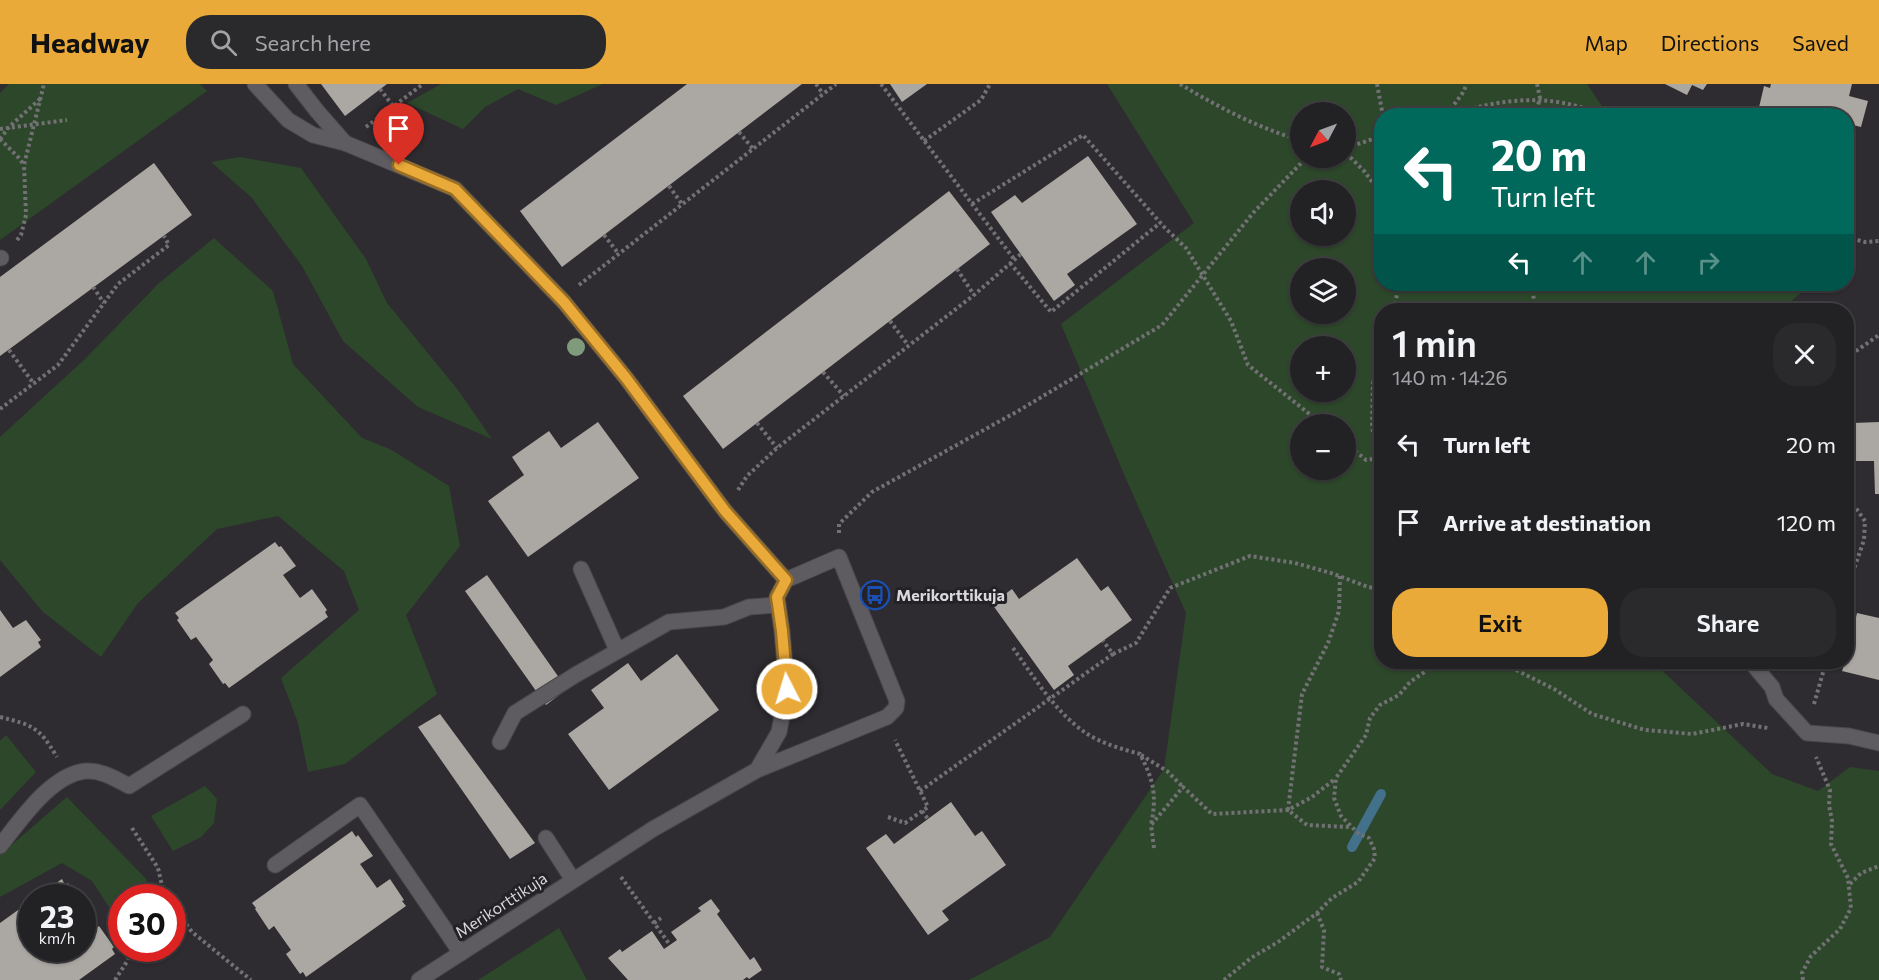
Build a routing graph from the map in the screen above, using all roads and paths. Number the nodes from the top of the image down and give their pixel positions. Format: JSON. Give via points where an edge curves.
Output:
{"nodes":[{"id":1,"x":44,"y":84,"type":"edge"},
{"id":2,"x":255,"y":84,"type":"edge"},
{"id":3,"x":296,"y":84,"type":"edge"},
{"id":4,"x":423,"y":84,"type":"edge"},
{"id":5,"x":816,"y":84,"type":"edge"},
{"id":6,"x":836,"y":84,"type":"edge"},
{"id":7,"x":881,"y":84,"type":"edge"},
{"id":8,"x":990,"y":84,"type":"edge"},
{"id":9,"x":1180,"y":84,"type":"edge"},
{"id":10,"x":1377,"y":84,"type":"edge"},
{"id":11,"x":1467,"y":84,"type":"edge"},
{"id":12,"x":1537,"y":84,"type":"edge"},
{"id":13,"x":380,"y":89,"type":"dead end"},
{"id":14,"x":824,"y":94,"type":"junction"},
{"id":15,"x":1540,"y":98,"type":"junction"},
{"id":16,"x":40,"y":99,"type":"junction"},
{"id":17,"x":393,"y":106,"type":"junction"},
{"id":18,"x":1382,"y":108,"type":"edge"},
{"id":19,"x":1451,"y":108,"type":"edge"},
{"id":20,"x":1477,"y":108,"type":"edge"},
{"id":21,"x":1537,"y":108,"type":"edge"},
{"id":22,"x":1585,"y":108,"type":"edge"},
{"id":23,"x":67,"y":120,"type":"dead end"},
{"id":24,"x":34,"y":125,"type":"junction"},
{"id":25,"x":9,"y":127,"type":"junction"},
{"id":26,"x":0,"y":129,"type":"edge"},
{"id":27,"x":740,"y":132,"type":"dead end"},
{"id":28,"x":1290,"y":137,"type":"edge"},
{"id":29,"x":0,"y":139,"type":"edge"},
{"id":30,"x":1374,"y":139,"type":"edge"},
{"id":31,"x":924,"y":141,"type":"junction"},
{"id":32,"x":345,"y":143,"type":"junction"},
{"id":33,"x":1356,"y":145,"type":"edge"},
{"id":34,"x":753,"y":149,"type":"junction"},
{"id":35,"x":1356,"y":163,"type":"edge"},
{"id":36,"x":24,"y":165,"type":"junction"},
{"id":37,"x":1296,"y":168,"type":"edge"},
{"id":38,"x":1374,"y":185,"type":"edge"},
{"id":39,"x":669,"y":186,"type":"dead end"},
{"id":40,"x":682,"y":204,"type":"junction"},
{"id":41,"x":972,"y":204,"type":"junction"},
{"id":42,"x":1160,"y":223,"type":"junction"},
{"id":43,"x":604,"y":235,"type":"dead end"},
{"id":44,"x":164,"y":236,"type":"dead end"},
{"id":45,"x":1854,"y":239,"type":"edge"},
{"id":46,"x":1879,"y":241,"type":"edge"},
{"id":47,"x":618,"y":253,"type":"junction"},
{"id":48,"x":1021,"y":254,"type":"dead end"},
{"id":49,"x":0,"y":258,"type":"edge"},
{"id":50,"x":1012,"y":261,"type":"junction"},
{"id":51,"x":957,"y":269,"type":"dead end"},
{"id":52,"x":1203,"y":276,"type":"junction"},
{"id":53,"x":93,"y":287,"type":"dead end"},
{"id":54,"x":974,"y":295,"type":"junction"},
{"id":55,"x":564,"y":302,"type":"junction"},
{"id":56,"x":104,"y":303,"type":"junction"},
{"id":57,"x":890,"y":321,"type":"dead end"},
{"id":58,"x":1879,"y":335,"type":"edge"},
{"id":59,"x":908,"y":345,"type":"junction"},
{"id":60,"x":9,"y":350,"type":"dead end"},
{"id":61,"x":1854,"y":352,"type":"edge"},
{"id":62,"x":823,"y":372,"type":"dead end"},
{"id":63,"x":1374,"y":379,"type":"edge"},
{"id":64,"x":34,"y":384,"type":"junction"},
{"id":65,"x":844,"y":396,"type":"junction"},
{"id":66,"x":0,"y":409,"type":"edge"},
{"id":67,"x":1309,"y":414,"type":"edge"},
{"id":68,"x":757,"y":423,"type":"dead end"},
{"id":69,"x":1374,"y":435,"type":"edge"},
{"id":70,"x":777,"y":448,"type":"junction"},
{"id":71,"x":1356,"y":452,"type":"edge"},
{"id":72,"x":1374,"y":460,"type":"edge"},
{"id":73,"x":1854,"y":505,"type":"edge"},
{"id":74,"x":725,"y":511,"type":"junction"},
{"id":75,"x":839,"y":557,"type":"junction"},
{"id":76,"x":581,"y":569,"type":"dead end"},
{"id":77,"x":1854,"y":569,"type":"edge"},
{"id":78,"x":1340,"y":576,"type":"junction"},
{"id":79,"x":786,"y":580,"type":"junction"},
{"id":80,"x":1374,"y":588,"type":"edge"},
{"id":81,"x":778,"y":604,"type":"junction"},
{"id":82,"x":1103,"y":641,"type":"dead end"},
{"id":83,"x":1013,"y":648,"type":"dead end"},
{"id":84,"x":617,"y":650,"type":"junction"},
{"id":85,"x":1113,"y":654,"type":"junction"},
{"id":86,"x":1428,"y":669,"type":"edge"},
{"id":87,"x":1514,"y":669,"type":"edge"},
{"id":88,"x":1757,"y":669,"type":"edge"},
{"id":89,"x":1824,"y":669,"type":"edge"},
{"id":90,"x":1050,"y":700,"type":"junction"},
{"id":91,"x":243,"y":714,"type":"dead end"},
{"id":92,"x":0,"y":717,"type":"edge"},
{"id":93,"x":1807,"y":733,"type":"junction"},
{"id":94,"x":894,"y":740,"type":"dead end"},
{"id":95,"x":500,"y":742,"type":"dead end"},
{"id":96,"x":1879,"y":743,"type":"edge"},
{"id":97,"x":1140,"y":754,"type":"junction"},
{"id":98,"x":757,"y":770,"type":"junction"},
{"id":99,"x":68,"y":776,"type":"junction"},
{"id":100,"x":1336,"y":778,"type":"junction"},
{"id":101,"x":1183,"y":787,"type":"junction"},
{"id":102,"x":920,"y":791,"type":"junction"},
{"id":103,"x":1288,"y":810,"type":"junction"},
{"id":104,"x":922,"y":811,"type":"junction"},
{"id":105,"x":888,"y":817,"type":"dead end"},
{"id":106,"x":928,"y":819,"type":"dead end"},
{"id":107,"x":1151,"y":825,"type":"junction"},
{"id":108,"x":1350,"y":827,"type":"junction"},
{"id":109,"x":132,"y":828,"type":"dead end"},
{"id":110,"x":546,"y":837,"type":"dead end"},
{"id":111,"x":0,"y":846,"type":"edge"},
{"id":112,"x":1154,"y":848,"type":"dead end"},
{"id":113,"x":275,"y":865,"type":"dead end"},
{"id":114,"x":1879,"y":866,"type":"edge"},
{"id":115,"x":621,"y":876,"type":"dead end"},
{"id":116,"x":573,"y":880,"type":"junction"},
{"id":117,"x":161,"y":884,"type":"edge"},
{"id":118,"x":1849,"y":885,"type":"junction"},
{"id":119,"x":1317,"y":913,"type":"junction"},
{"id":120,"x":661,"y":918,"type":"dead end"},
{"id":121,"x":654,"y":923,"type":"junction"},
{"id":122,"x":186,"y":924,"type":"edge"},
{"id":123,"x":670,"y":945,"type":"dead end"},
{"id":124,"x":461,"y":953,"type":"junction"},
{"id":125,"x":127,"y":962,"type":"edge"},
{"id":126,"x":115,"y":980,"type":"edge"},
{"id":127,"x":250,"y":980,"type":"edge"},
{"id":128,"x":419,"y":980,"type":"edge"},
{"id":129,"x":1224,"y":980,"type":"edge"},
{"id":130,"x":1341,"y":980,"type":"edge"},
{"id":131,"x":1803,"y":980,"type":"edge"}],
"edges":[{"from":1,"to":16,"type":"path"},
{"from":2,"to":32,"type":"street","via":[[288,120],[313,135]]},
{"from":3,"to":32,"type":"street"},
{"from":4,"to":17,"type":"path"},
{"from":5,"to":14,"type":"path"},
{"from":6,"to":14,"type":"path"},
{"from":7,"to":31,"type":"path"},
{"from":8,"to":31,"type":"path","via":[[981,100]]},
{"from":9,"to":28,"type":"path"},
{"from":10,"to":18,"type":"path"},
{"from":11,"to":19,"type":"path"},
{"from":12,"to":15,"type":"path"},
{"from":13,"to":17,"type":"path"},
{"from":14,"to":34,"type":"path"},
{"from":15,"to":20,"type":"path"},
{"from":15,"to":21,"type":"path"},
{"from":15,"to":22,"type":"path"},
{"from":16,"to":24,"type":"path"},
{"from":16,"to":25,"type":"path"},
{"from":17,"to":32,"type":"path"},
{"from":23,"to":24,"type":"path"},
{"from":24,"to":25,"type":"path"},
{"from":24,"to":36,"type":"path"},
{"from":25,"to":26,"type":"path"},
{"from":25,"to":29,"type":"path"},
{"from":27,"to":34,"type":"path"},
{"from":29,"to":36,"type":"path"},
{"from":30,"to":33,"type":"path"},
{"from":31,"to":41,"type":"path"},
{"from":32,"to":55,"type":"street","via":[[455,189]]},
{"from":34,"to":40,"type":"path"},
{"from":35,"to":38,"type":"path"},
{"from":36,"to":49,"type":"path","via":[[26,215],[21,236]]},
{"from":37,"to":52,"type":"path","via":[[1253,213]]},
{"from":39,"to":40,"type":"path"},
{"from":40,"to":47,"type":"path"},
{"from":41,"to":42,"type":"path","via":[[1083,135]]},
{"from":41,"to":50,"type":"path"},
{"from":42,"to":50,"type":"path","via":[[1051,312]]},
{"from":42,"to":52,"type":"path","via":[[1186,248]]},
{"from":43,"to":47,"type":"path"},
{"from":44,"to":56,"type":"path","via":[[169,245],[117,284]]},
{"from":45,"to":46,"type":"path"},
{"from":47,"to":55,"type":"path","via":[[581,282]]},
{"from":48,"to":50,"type":"path"},
{"from":50,"to":54,"type":"path"},
{"from":51,"to":54,"type":"path"},
{"from":52,"to":67,"type":"path","via":[[1231,321],[1248,365]]},
{"from":52,"to":75,"type":"path","via":[[1162,325],[872,492],[839,524]]},
{"from":53,"to":56,"type":"path"},
{"from":54,"to":59,"type":"path"},
{"from":55,"to":74,"type":"street"},
{"from":56,"to":64,"type":"path","via":[[58,365]]},
{"from":57,"to":59,"type":"path"},
{"from":58,"to":61,"type":"path"},
{"from":59,"to":65,"type":"path"},
{"from":60,"to":64,"type":"path"},
{"from":62,"to":65,"type":"path"},
{"from":63,"to":69,"type":"path"},
{"from":64,"to":66,"type":"path"},
{"from":65,"to":70,"type":"path"},
{"from":68,"to":70,"type":"path"},
{"from":70,"to":74,"type":"path","via":[[747,476]]},
{"from":71,"to":72,"type":"path","via":[[1366,460]]},
{"from":73,"to":77,"type":"path","via":[[1865,521],[1864,540]]},
{"from":74,"to":79,"type":"street"},
{"from":75,"to":79,"type":"street"},
{"from":75,"to":98,"type":"street","name":"Merikorttikuja","via":[[897,701],[896,708],[887,717]]},
{"from":76,"to":84,"type":"street"},
{"from":78,"to":80,"type":"path"},
{"from":78,"to":85,"type":"path","via":[[1250,556],[1170,588],[1136,643]]},
{"from":78,"to":103,"type":"path","via":[[1339,611],[1302,694]]},
{"from":79,"to":81,"type":"street","via":[[777,597]]},
{"from":81,"to":84,"type":"street","via":[[749,607],[724,617],[669,622]]},
{"from":81,"to":98,"type":"street","via":[[787,689],[779,732]]},
{"from":82,"to":85,"type":"path"},
{"from":83,"to":90,"type":"path"},
{"from":84,"to":95,"type":"street","via":[[515,713]]},
{"from":85,"to":90,"type":"path"},
{"from":86,"to":100,"type":"path","via":[[1399,695],[1380,705],[1370,718],[1366,735]]},
{"from":87,"to":93,"type":"path","via":[[1592,714],[1645,730],[1692,734],[1743,724]]},
{"from":88,"to":93,"type":"street","via":[[1772,687],[1776,699]]},
{"from":89,"to":93,"type":"path"},
{"from":90,"to":97,"type":"path","via":[[1084,732]]},
{"from":90,"to":102,"type":"path"},
{"from":91,"to":99,"type":"street","via":[[129,786],[111,776],[87,771]]},
{"from":92,"to":99,"type":"path","via":[[31,725],[47,741]]},
{"from":93,"to":96,"type":"street"},
{"from":93,"to":118,"type":"path","via":[[1830,790],[1831,844]]},
{"from":94,"to":102,"type":"path"},
{"from":97,"to":101,"type":"path"},
{"from":97,"to":107,"type":"path","via":[[1150,772],[1156,803]]},
{"from":98,"to":116,"type":"street","name":"Merikorttikuja"},
{"from":99,"to":111,"type":"street","via":[[37,801]]},
{"from":100,"to":103,"type":"path"},
{"from":100,"to":108,"type":"path","via":[[1334,798]]},
{"from":101,"to":103,"type":"path","via":[[1212,814]]},
{"from":101,"to":107,"type":"path"},
{"from":102,"to":104,"type":"path","via":[[928,807]]},
{"from":103,"to":108,"type":"path","via":[[1307,825]]},
{"from":104,"to":105,"type":"path","via":[[905,823]]},
{"from":104,"to":106,"type":"path"},
{"from":107,"to":112,"type":"path"},
{"from":108,"to":119,"type":"path","via":[[1369,838],[1375,858],[1358,882]]},
{"from":109,"to":117,"type":"path","via":[[158,868]]},
{"from":110,"to":116,"type":"street"},
{"from":113,"to":124,"type":"street","via":[[360,805]]},
{"from":114,"to":118,"type":"path","via":[[1861,873]]},
{"from":115,"to":121,"type":"path"},
{"from":116,"to":124,"type":"street","name":"Merikorttikuja"},
{"from":118,"to":131,"type":"path","via":[[1851,908],[1840,928],[1811,956],[1802,973]]},
{"from":119,"to":129,"type":"path"},
{"from":119,"to":130,"type":"path","via":[[1324,930],[1322,967],[1339,974]]},
{"from":120,"to":121,"type":"path"},
{"from":121,"to":123,"type":"path"},
{"from":122,"to":127,"type":"path"},
{"from":124,"to":128,"type":"street","name":"Merikorttikuja"},
{"from":125,"to":126,"type":"path"}]}
